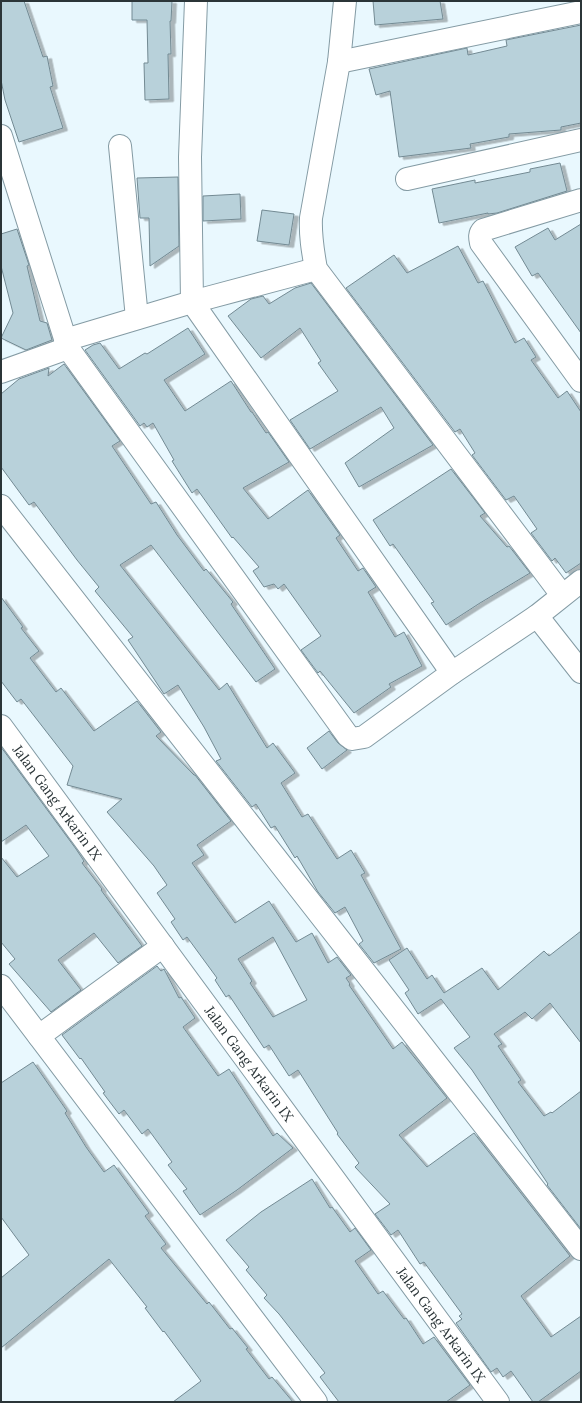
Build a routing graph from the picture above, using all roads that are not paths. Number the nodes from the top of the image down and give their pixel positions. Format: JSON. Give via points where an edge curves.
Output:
{"nodes":[{"id":1,"x":196,"y":1,"type":"edge"},
{"id":2,"x":345,"y":1,"type":"edge"},
{"id":3,"x":581,"y":12,"type":"edge"},
{"id":4,"x":339,"y":62,"type":"junction"},
{"id":5,"x":1,"y":136,"type":"edge"},
{"id":6,"x":581,"y":140,"type":"edge"},
{"id":7,"x":120,"y":146,"type":"dead end"},
{"id":8,"x":407,"y":179,"type":"dead end"},
{"id":9,"x":581,"y":200,"type":"edge"},
{"id":10,"x":316,"y":269,"type":"junction"},
{"id":11,"x":192,"y":302,"type":"junction"},
{"id":12,"x":137,"y":318,"type":"junction"},
{"id":13,"x":67,"y":344,"type":"junction"},
{"id":14,"x":1,"y":372,"type":"edge"},
{"id":15,"x":581,"y":381,"type":"edge"},
{"id":16,"x":1,"y":506,"type":"edge"},
{"id":17,"x":581,"y":581,"type":"edge"},
{"id":18,"x":562,"y":595,"type":"junction"},
{"id":19,"x":537,"y":616,"type":"junction"},
{"id":20,"x":581,"y":672,"type":"edge"},
{"id":21,"x":452,"y":673,"type":"junction"},
{"id":22,"x":1,"y":726,"type":"edge"},
{"id":23,"x":163,"y":946,"type":"junction"},
{"id":24,"x":1,"y":986,"type":"edge"},
{"id":25,"x":39,"y":1036,"type":"junction"},
{"id":26,"x":581,"y":1249,"type":"edge"},
{"id":27,"x":316,"y":1402,"type":"edge"},
{"id":28,"x":498,"y":1402,"type":"edge"}],
"edges":[{"from":1,"to":11,"type":"street","via":[[190,157]]},
{"from":2,"to":4,"type":"street"},
{"from":3,"to":4,"type":"street"},
{"from":4,"to":10,"type":"street","via":[[311,218],[311,244]]},
{"from":5,"to":13,"type":"street"},
{"from":6,"to":8,"type":"street"},
{"from":7,"to":12,"type":"street"},
{"from":9,"to":15,"type":"street","via":[[483,230],[479,237]]},
{"from":10,"to":11,"type":"street"},
{"from":10,"to":18,"type":"street"},
{"from":11,"to":12,"type":"street"},
{"from":11,"to":21,"type":"street"},
{"from":12,"to":13,"type":"street"},
{"from":13,"to":14,"type":"street"},
{"from":13,"to":21,"type":"street","via":[[348,736],[352,739],[364,737]]},
{"from":16,"to":26,"type":"street"},
{"from":17,"to":18,"type":"street"},
{"from":18,"to":19,"type":"street"},
{"from":19,"to":20,"type":"street"},
{"from":19,"to":21,"type":"street"},
{"from":22,"to":23,"type":"street","name":"Jalan Gang Arkarin IX"},
{"from":23,"to":25,"type":"street"},
{"from":23,"to":28,"type":"street","name":"Jalan Gang Arkarin IX"},
{"from":24,"to":25,"type":"street"},
{"from":25,"to":27,"type":"street"}]}
